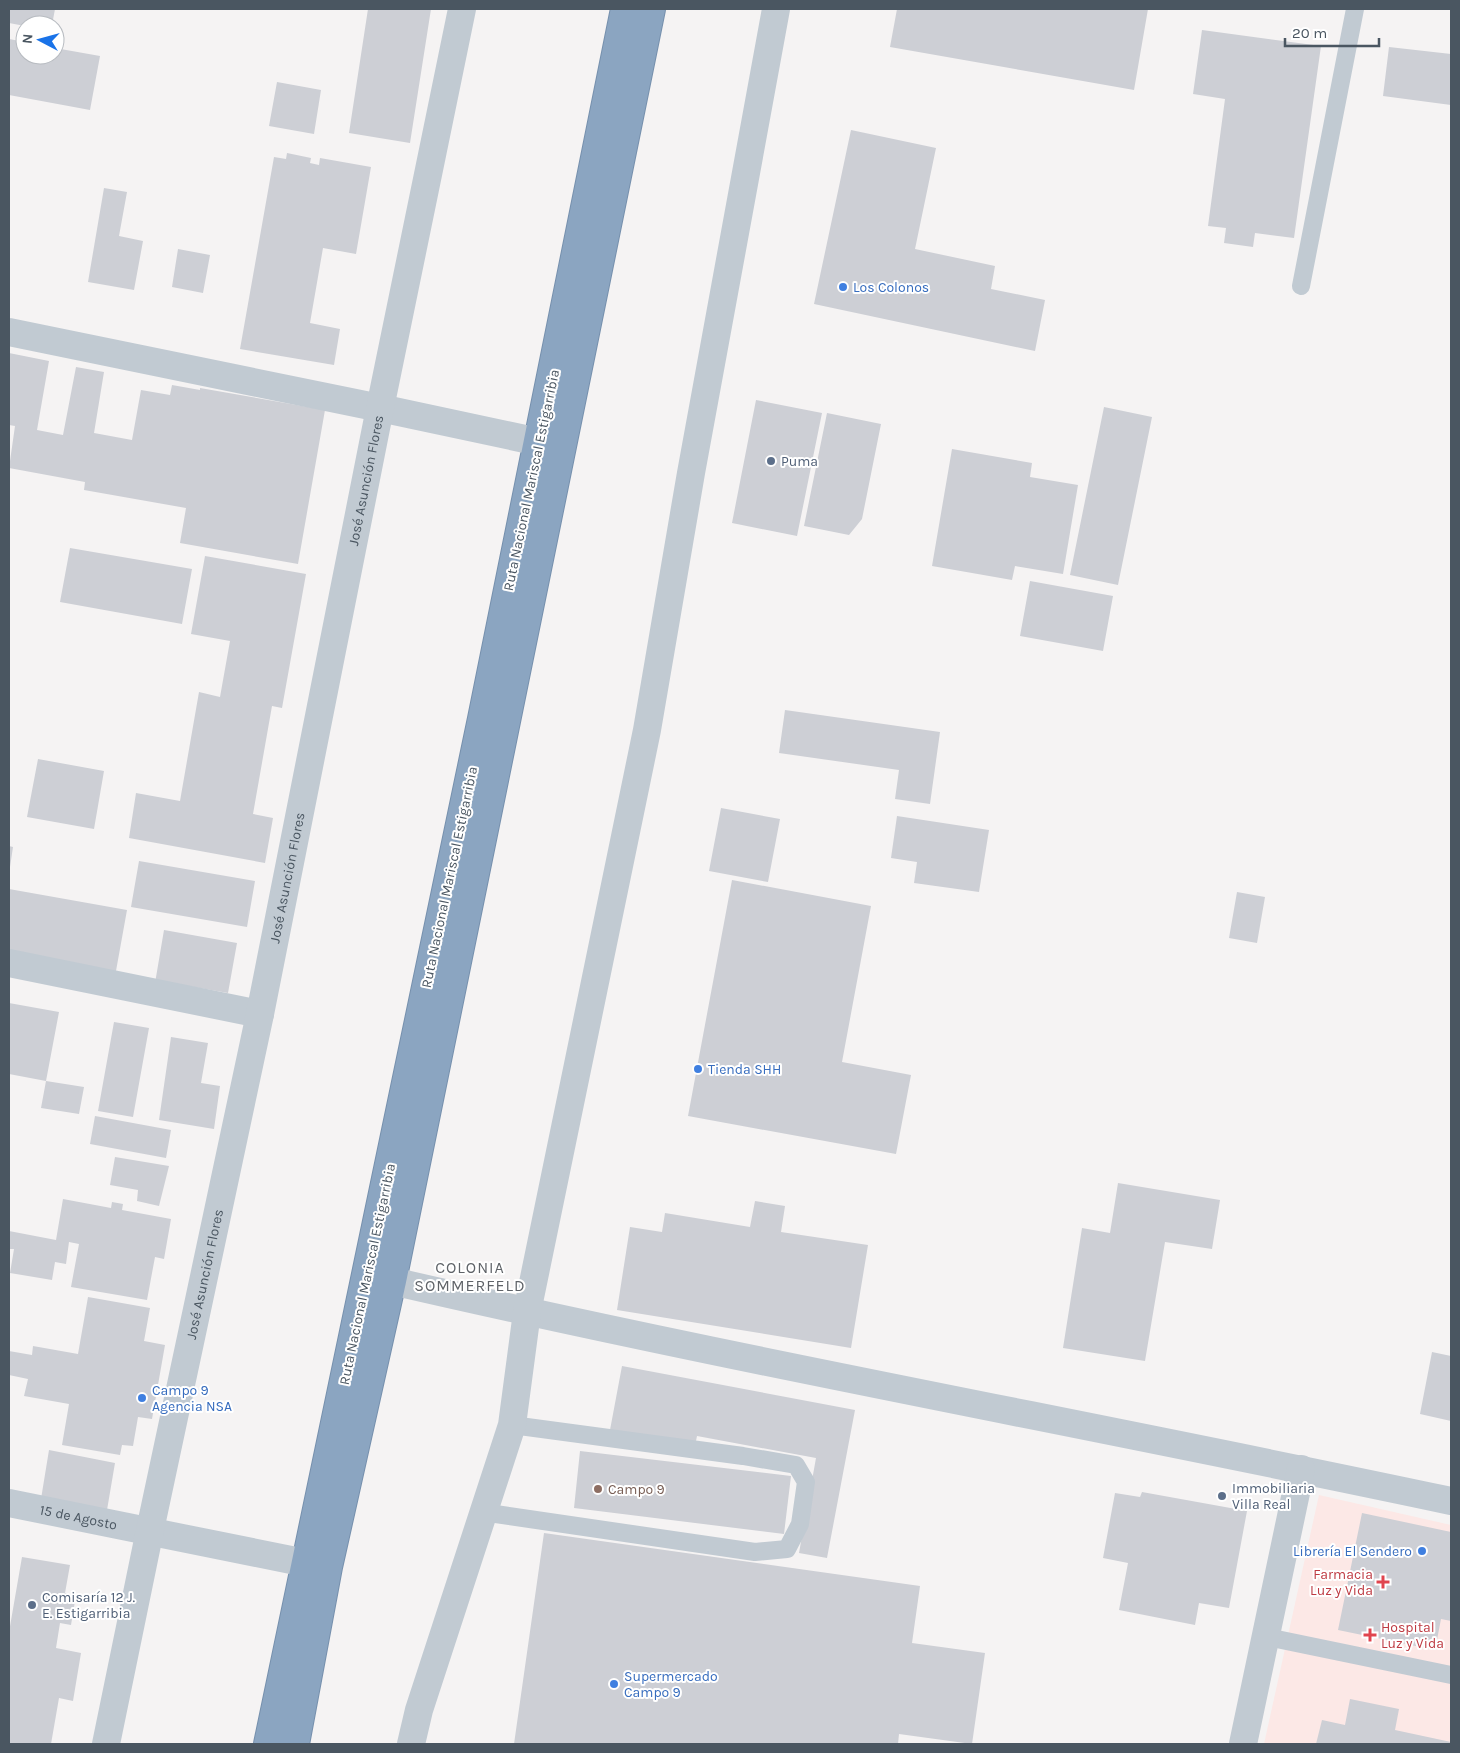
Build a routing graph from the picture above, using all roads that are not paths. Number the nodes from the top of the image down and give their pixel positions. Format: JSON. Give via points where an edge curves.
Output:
{"nodes":[{"id":1,"x":462,"y":9,"type":"edge"},
{"id":2,"x":626,"y":9,"type":"edge"},
{"id":3,"x":650,"y":9,"type":"edge"},
{"id":4,"x":776,"y":9,"type":"edge"},
{"id":5,"x":1355,"y":9,"type":"edge"},
{"id":6,"x":1301,"y":286,"type":"dead end"},
{"id":7,"x":9,"y":332,"type":"edge"},
{"id":8,"x":380,"y":408,"type":"junction"},
{"id":9,"x":539,"y":442,"type":"junction"},
{"id":10,"x":9,"y":963,"type":"edge"},
{"id":11,"x":260,"y":1014,"type":"junction"},
{"id":12,"x":392,"y":1281,"type":"junction"},
{"id":13,"x":527,"y":1312,"type":"junction"},
{"id":14,"x":512,"y":1425,"type":"junction"},
{"id":15,"x":1301,"y":1469,"type":"junction"},
{"id":16,"x":9,"y":1502,"type":"edge"},
{"id":17,"x":1451,"y":1502,"type":"edge"},
{"id":18,"x":482,"y":1512,"type":"junction"},
{"id":19,"x":150,"y":1530,"type":"junction"},
{"id":20,"x":306,"y":1563,"type":"junction"},
{"id":21,"x":1267,"y":1637,"type":"junction"},
{"id":22,"x":1451,"y":1675,"type":"edge"},
{"id":23,"x":106,"y":1744,"type":"edge"},
{"id":24,"x":268,"y":1744,"type":"edge"},
{"id":25,"x":295,"y":1744,"type":"edge"},
{"id":26,"x":411,"y":1744,"type":"edge"},
{"id":27,"x":1243,"y":1744,"type":"edge"}],
"edges":[{"from":1,"to":8,"type":"street","name":"José Asunción Flores"},
{"from":2,"to":9,"type":"highway","name":"Ruta Nacional Mariscal Estigarribia"},
{"from":3,"to":12,"type":"highway","name":"Ruta Nacional Mariscal Estigarribia"},
{"from":4,"to":13,"type":"street","via":[[647,730]]},
{"from":5,"to":6,"type":"lane"},
{"from":7,"to":8,"type":"street"},
{"from":8,"to":9,"type":"street"},
{"from":8,"to":11,"type":"street","name":"José Asunción Flores"},
{"from":9,"to":20,"type":"highway","name":"Ruta Nacional Mariscal Estigarribia"},
{"from":10,"to":11,"type":"street"},
{"from":11,"to":19,"type":"street","name":"José Asunción Flores"},
{"from":12,"to":13,"type":"street"},
{"from":12,"to":25,"type":"highway","name":"Ruta Nacional Mariscal Estigarribia","via":[[328,1567]]},
{"from":13,"to":14,"type":"street"},
{"from":13,"to":15,"type":"street"},
{"from":14,"to":18,"type":"street"},
{"from":14,"to":18,"type":"lane","via":[[796,1465],[806,1482],[800,1524],[787,1549],[755,1552]]},
{"from":15,"to":17,"type":"street"},
{"from":15,"to":21,"type":"street"},
{"from":16,"to":19,"type":"street","name":"15 de Agosto"},
{"from":18,"to":26,"type":"street","via":[[418,1710]]},
{"from":19,"to":20,"type":"street","name":"15 de Agosto"},
{"from":19,"to":23,"type":"street","name":"José Asunción Flores"},
{"from":20,"to":24,"type":"highway","name":"Ruta Nacional Mariscal Estigarribia"},
{"from":21,"to":22,"type":"lane"},
{"from":21,"to":27,"type":"street"}]}
